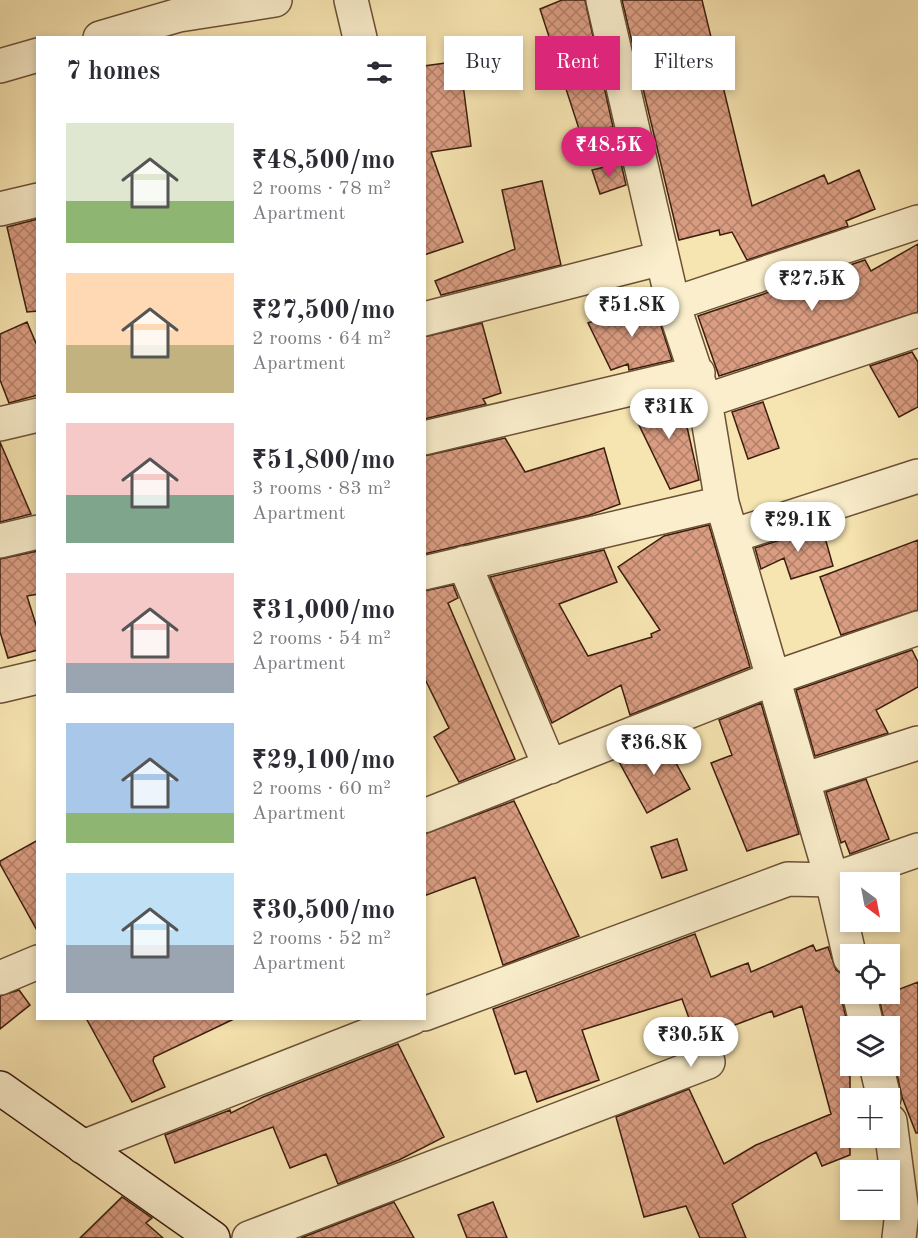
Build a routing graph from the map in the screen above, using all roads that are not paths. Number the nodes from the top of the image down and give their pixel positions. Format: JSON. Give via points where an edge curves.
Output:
{"nodes":[{"id":1,"x":275,"y":0,"type":"edge"},
{"id":2,"x":351,"y":0,"type":"edge"},
{"id":3,"x":603,"y":0,"type":"edge"},
{"id":4,"x":107,"y":36,"type":"edge"},
{"id":5,"x":360,"y":36,"type":"edge"},
{"id":6,"x":36,"y":56,"type":"edge"},
{"id":7,"x":0,"y":66,"type":"edge"},
{"id":8,"x":36,"y":200,"type":"edge"},
{"id":9,"x":0,"y":209,"type":"edge"},
{"id":10,"x":918,"y":222,"type":"edge"},
{"id":11,"x":662,"y":258,"type":"junction"},
{"id":12,"x":673,"y":304,"type":"junction"},
{"id":13,"x":426,"y":314,"type":"edge"},
{"id":14,"x":918,"y":330,"type":"edge"},
{"id":15,"x":701,"y":387,"type":"junction"},
{"id":16,"x":36,"y":415,"type":"edge"},
{"id":17,"x":0,"y":424,"type":"edge"},
{"id":18,"x":426,"y":438,"type":"edge"},
{"id":19,"x":918,"y":476,"type":"edge"},
{"id":20,"x":722,"y":503,"type":"junction"},
{"id":21,"x":36,"y":532,"type":"edge"},
{"id":22,"x":732,"y":536,"type":"junction"},
{"id":23,"x":0,"y":541,"type":"edge"},
{"id":24,"x":464,"y":563,"type":"junction"},
{"id":25,"x":426,"y":572,"type":"edge"},
{"id":26,"x":918,"y":628,"type":"edge"},
{"id":27,"x":36,"y":677,"type":"edge"},
{"id":28,"x":774,"y":678,"type":"junction"},
{"id":29,"x":0,"y":686,"type":"edge"},
{"id":30,"x":918,"y":743,"type":"edge"},
{"id":31,"x":549,"y":767,"type":"junction"},
{"id":32,"x":803,"y":780,"type":"junction"},
{"id":33,"x":426,"y":815,"type":"edge"},
{"id":34,"x":918,"y":850,"type":"edge"},
{"id":35,"x":832,"y":880,"type":"junction"},
{"id":36,"x":847,"y":944,"type":"edge"},
{"id":37,"x":36,"y":963,"type":"edge"},
{"id":38,"x":0,"y":978,"type":"edge"},
{"id":39,"x":426,"y":1013,"type":"edge"},
{"id":40,"x":407,"y":1020,"type":"edge"},
{"id":41,"x":708,"y":1062,"type":"dead end"},
{"id":42,"x":0,"y":1088,"type":"edge"},
{"id":43,"x":83,"y":1147,"type":"junction"},
{"id":44,"x":894,"y":1148,"type":"edge"},
{"id":45,"x":213,"y":1238,"type":"edge"},
{"id":46,"x":249,"y":1238,"type":"edge"},
{"id":47,"x":899,"y":1238,"type":"edge"}],
"edges":[{"from":1,"to":4,"type":"street","via":[[178,15]]},
{"from":2,"to":5,"type":"street"},
{"from":3,"to":11,"type":"street"},
{"from":6,"to":7,"type":"street"},
{"from":8,"to":9,"type":"street"},
{"from":10,"to":12,"type":"street"},
{"from":11,"to":12,"type":"street"},
{"from":11,"to":13,"type":"street"},
{"from":12,"to":15,"type":"street"},
{"from":14,"to":15,"type":"street"},
{"from":15,"to":18,"type":"street"},
{"from":15,"to":20,"type":"street"},
{"from":16,"to":17,"type":"street"},
{"from":19,"to":22,"type":"street"},
{"from":20,"to":22,"type":"street"},
{"from":20,"to":24,"type":"street"},
{"from":21,"to":23,"type":"street"},
{"from":22,"to":28,"type":"street"},
{"from":24,"to":25,"type":"street"},
{"from":24,"to":31,"type":"street"},
{"from":26,"to":28,"type":"street"},
{"from":27,"to":29,"type":"street"},
{"from":28,"to":31,"type":"street"},
{"from":28,"to":32,"type":"street"},
{"from":30,"to":32,"type":"street"},
{"from":31,"to":33,"type":"street"},
{"from":32,"to":35,"type":"street"},
{"from":34,"to":35,"type":"street"},
{"from":35,"to":36,"type":"street"},
{"from":35,"to":39,"type":"street","via":[[788,879]]},
{"from":37,"to":38,"type":"street"},
{"from":40,"to":43,"type":"street"},
{"from":41,"to":46,"type":"street"},
{"from":42,"to":43,"type":"street"},
{"from":43,"to":45,"type":"street"},
{"from":44,"to":47,"type":"street","via":[[902,1212]]}]}
